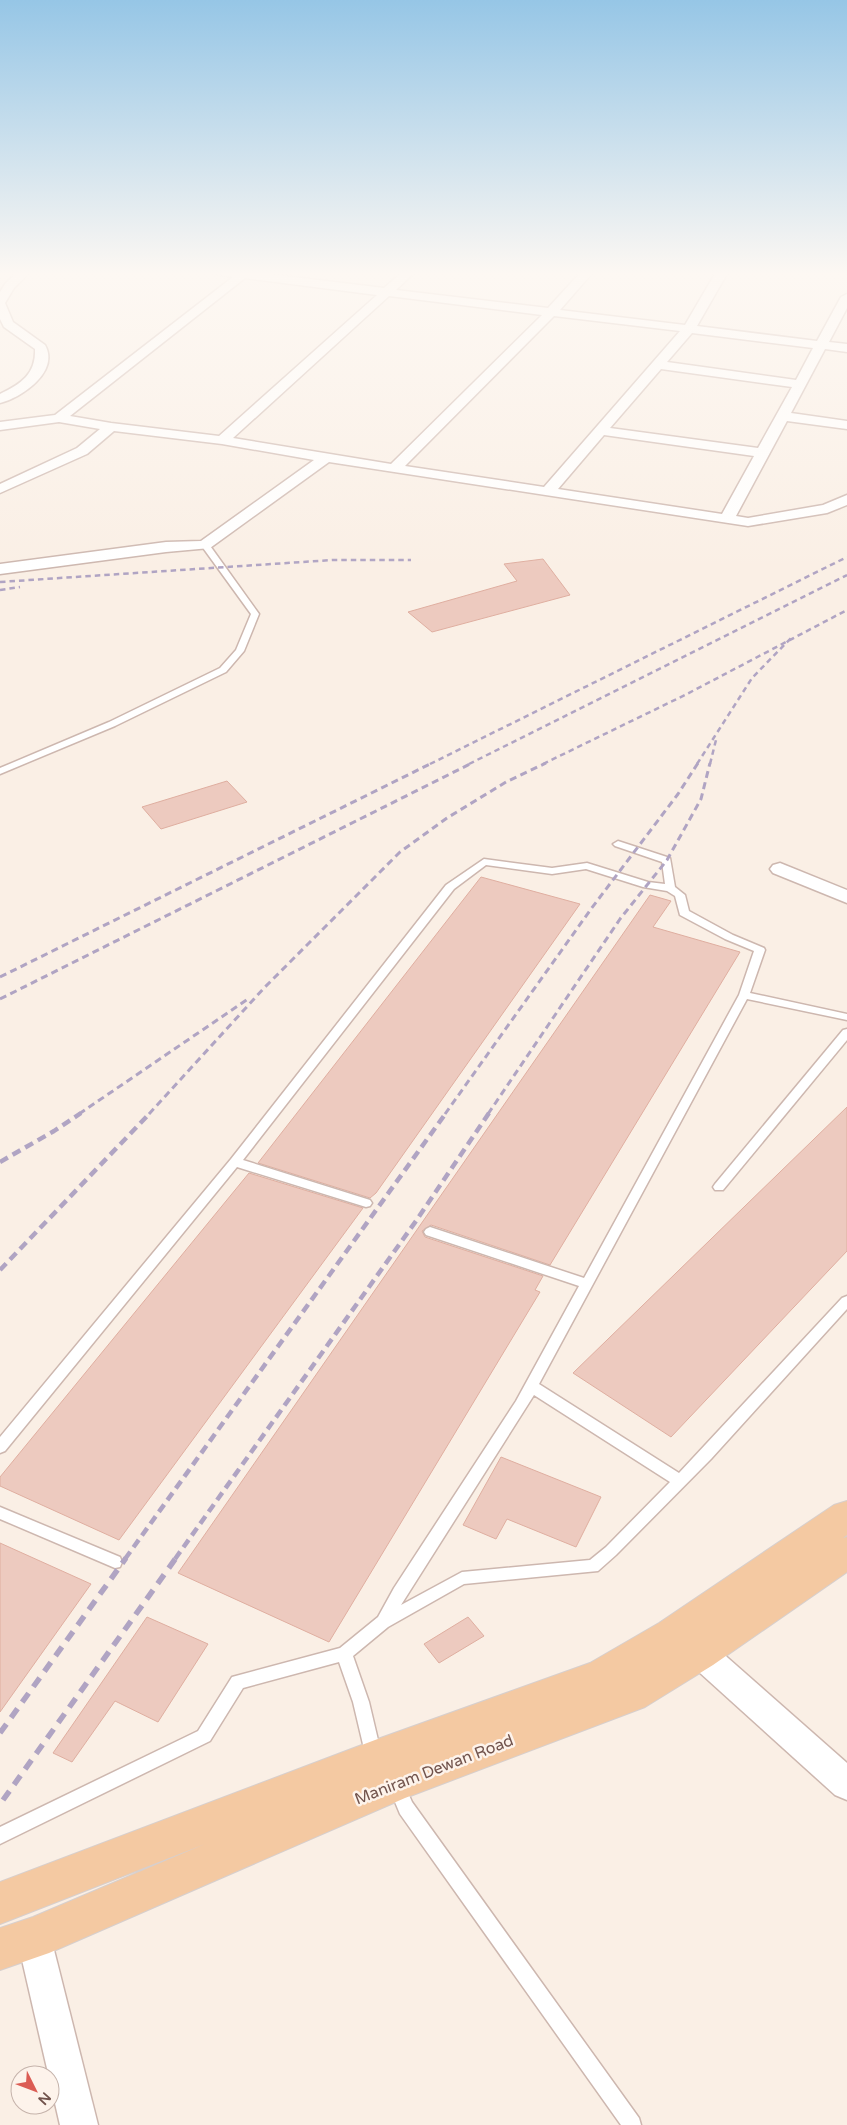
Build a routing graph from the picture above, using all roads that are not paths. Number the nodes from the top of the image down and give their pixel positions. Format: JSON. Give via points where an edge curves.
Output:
{"nodes":[{"id":1,"x":39,"y":371,"type":"edge"},
{"id":2,"x":119,"y":371,"type":"edge"},
{"id":3,"x":299,"y":371,"type":"edge"},
{"id":4,"x":492,"y":371,"type":"edge"},
{"id":5,"x":652,"y":371,"type":"edge"},
{"id":6,"x":709,"y":371,"type":"edge"},
{"id":7,"x":807,"y":371,"type":"edge"},
{"id":8,"x":800,"y":384,"type":"junction"},
{"id":9,"x":0,"y":399,"type":"edge"},
{"id":10,"x":783,"y":416,"type":"junction"},
{"id":11,"x":59,"y":418,"type":"junction"},
{"id":12,"x":847,"y":425,"type":"edge"},
{"id":13,"x":0,"y":426,"type":"edge"},
{"id":14,"x":111,"y":427,"type":"junction"},
{"id":15,"x":601,"y":431,"type":"junction"},
{"id":16,"x":222,"y":440,"type":"junction"},
{"id":17,"x":762,"y":453,"type":"junction"},
{"id":18,"x":327,"y":457,"type":"junction"},
{"id":19,"x":394,"y":470,"type":"junction"},
{"id":20,"x":0,"y":489,"type":"edge"},
{"id":21,"x":548,"y":492,"type":"junction"},
{"id":22,"x":847,"y":499,"type":"edge"},
{"id":23,"x":727,"y":518,"type":"junction"},
{"id":24,"x":205,"y":545,"type":"junction"},
{"id":25,"x":0,"y":569,"type":"edge"},
{"id":26,"x":0,"y":771,"type":"edge"},
{"id":27,"x":618,"y":844,"type":"dead end"},
{"id":28,"x":780,"y":869,"type":"dead end"},
{"id":29,"x":670,"y":888,"type":"junction"},
{"id":30,"x":847,"y":897,"type":"edge"},
{"id":31,"x":744,"y":995,"type":"junction"},
{"id":32,"x":847,"y":1017,"type":"edge"},
{"id":33,"x":847,"y":1033,"type":"edge"},
{"id":34,"x":235,"y":1162,"type":"junction"},
{"id":35,"x":720,"y":1188,"type":"dead end"},
{"id":36,"x":366,"y":1203,"type":"dead end"},
{"id":37,"x":430,"y":1232,"type":"dead end"},
{"id":38,"x":587,"y":1284,"type":"junction"},
{"id":39,"x":847,"y":1301,"type":"edge"},
{"id":40,"x":531,"y":1386,"type":"junction"},
{"id":41,"x":0,"y":1447,"type":"edge"},
{"id":42,"x":680,"y":1481,"type":"junction"},
{"id":43,"x":0,"y":1512,"type":"edge"},
{"id":44,"x":847,"y":1516,"type":"edge"},
{"id":45,"x":847,"y":1552,"type":"edge"},
{"id":46,"x":115,"y":1562,"type":"dead end"},
{"id":47,"x":383,"y":1622,"type":"junction"},
{"id":48,"x":700,"y":1653,"type":"junction"},
{"id":49,"x":344,"y":1654,"type":"junction"},
{"id":50,"x":385,"y":1771,"type":"junction"},
{"id":51,"x":847,"y":1784,"type":"edge"},
{"id":52,"x":0,"y":1836,"type":"edge"},
{"id":53,"x":0,"y":1903,"type":"edge"},
{"id":54,"x":17,"y":1944,"type":"edge"},
{"id":55,"x":79,"y":2125,"type":"edge"},
{"id":56,"x":632,"y":2125,"type":"edge"}],
"edges":[{"from":1,"to":9,"type":"street"},
{"from":2,"to":11,"type":"street"},
{"from":3,"to":16,"type":"street"},
{"from":4,"to":19,"type":"street"},
{"from":5,"to":15,"type":"street"},
{"from":6,"to":8,"type":"street"},
{"from":7,"to":8,"type":"street"},
{"from":8,"to":10,"type":"street"},
{"from":10,"to":12,"type":"street"},
{"from":10,"to":17,"type":"street"},
{"from":11,"to":13,"type":"street"},
{"from":11,"to":14,"type":"street"},
{"from":14,"to":16,"type":"street"},
{"from":14,"to":20,"type":"street","via":[[82,451]]},
{"from":15,"to":17,"type":"street"},
{"from":15,"to":21,"type":"street"},
{"from":16,"to":18,"type":"street"},
{"from":17,"to":23,"type":"street"},
{"from":18,"to":19,"type":"street"},
{"from":18,"to":24,"type":"street"},
{"from":19,"to":21,"type":"street"},
{"from":21,"to":23,"type":"street"},
{"from":22,"to":23,"type":"street","via":[[827,509],[748,522]]},
{"from":24,"to":25,"type":"street"},
{"from":24,"to":26,"type":"lane","via":[[255,614],[240,651],[223,670],[112,724]]},
{"from":27,"to":29,"type":"lane","via":[[667,860]]},
{"from":28,"to":30,"type":"street"},
{"from":29,"to":31,"type":"lane","via":[[680,895],[684,912],[760,950]]},
{"from":29,"to":34,"type":"lane","via":[[647,886],[586,866],[552,871],[484,862],[450,887]]},
{"from":31,"to":32,"type":"lane"},
{"from":31,"to":38,"type":"lane"},
{"from":33,"to":35,"type":"lane"},
{"from":34,"to":36,"type":"lane"},
{"from":34,"to":41,"type":"lane"},
{"from":37,"to":38,"type":"lane"},
{"from":38,"to":40,"type":"lane"},
{"from":39,"to":42,"type":"lane"},
{"from":40,"to":42,"type":"lane"},
{"from":40,"to":47,"type":"lane","via":[[398,1593]]},
{"from":42,"to":47,"type":"lane","via":[[593,1566],[462,1578]]},
{"from":43,"to":46,"type":"lane"},
{"from":44,"to":50,"type":"main road","name":"Maniram Dewan Road","via":[[672,1635],[602,1676]]},
{"from":45,"to":48,"type":"main road","name":"Maniram Dewan Road"},
{"from":47,"to":49,"type":"lane"},
{"from":48,"to":50,"type":"main road","name":"Maniram Dewan Road","via":[[631,1696]]},
{"from":48,"to":51,"type":"street"},
{"from":49,"to":50,"type":"lane"},
{"from":49,"to":52,"type":"lane","via":[[238,1682],[204,1736]]},
{"from":50,"to":53,"type":"main road","name":"Maniram Dewan Road"},
{"from":50,"to":54,"type":"main road","name":"Maniram Dewan Road"},
{"from":50,"to":56,"type":"lane","via":[[406,1808]]},
{"from":54,"to":55,"type":"street"}]}
